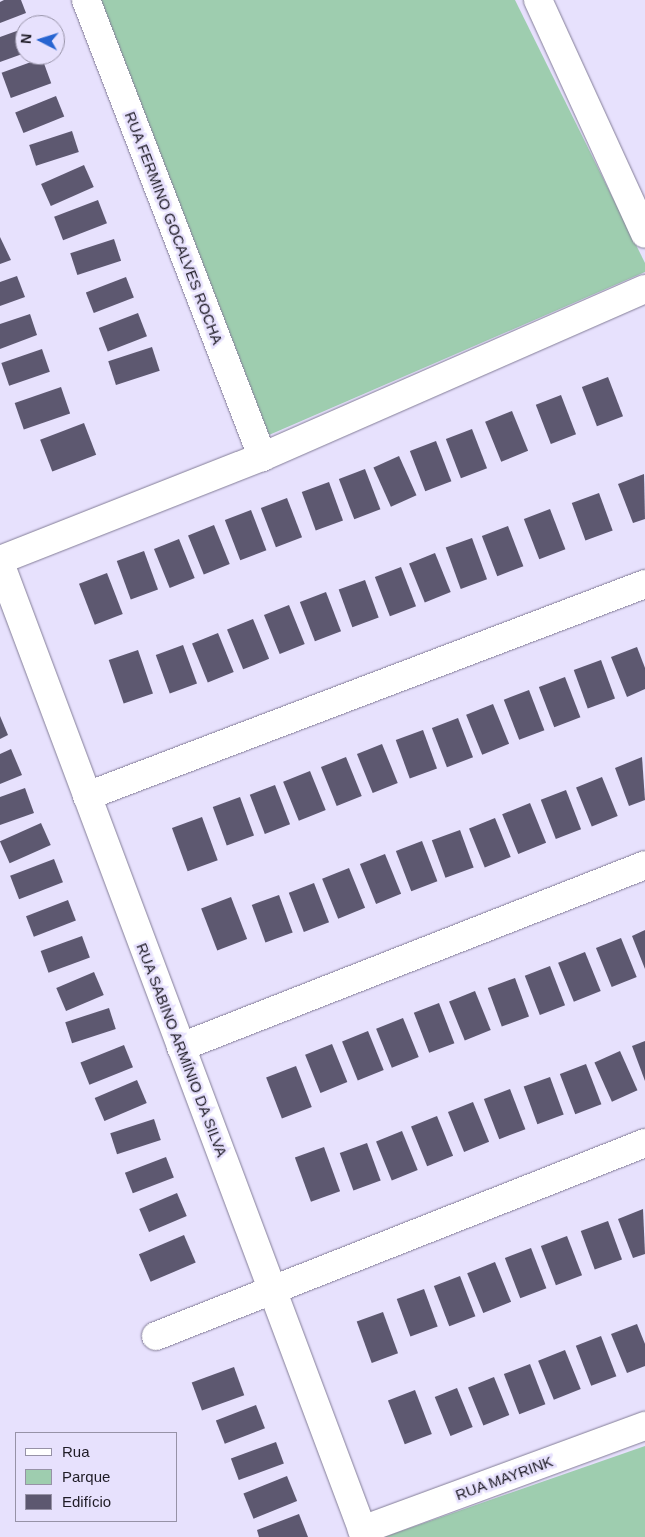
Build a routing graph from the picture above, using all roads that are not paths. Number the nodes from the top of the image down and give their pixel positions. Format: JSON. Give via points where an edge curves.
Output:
{"nodes":[{"id":1,"x":86,"y":0,"type":"edge"},
{"id":2,"x":538,"y":0,"type":"edge"},
{"id":3,"x":645,"y":234,"type":"edge"},
{"id":4,"x":645,"y":289,"type":"edge"},
{"id":5,"x":262,"y":457,"type":"junction"},
{"id":6,"x":0,"y":562,"type":"edge"},
{"id":7,"x":645,"y":584,"type":"edge"},
{"id":8,"x":87,"y":796,"type":"junction"},
{"id":9,"x":645,"y":865,"type":"edge"},
{"id":10,"x":181,"y":1046,"type":"junction"},
{"id":11,"x":645,"y":1143,"type":"edge"},
{"id":12,"x":273,"y":1291,"type":"junction"},
{"id":13,"x":156,"y":1336,"type":"dead end"},
{"id":14,"x":645,"y":1426,"type":"edge"},
{"id":15,"x":364,"y":1534,"type":"edge"}],
"edges":[{"from":1,"to":5,"type":"street","name":"RUA FERMINO GOCALVES ROCHA"},
{"from":2,"to":3,"type":"street"},
{"from":4,"to":5,"type":"street"},
{"from":5,"to":6,"type":"street"},
{"from":6,"to":8,"type":"street","name":"RUA SABINO ARMÍNIO DA SILVA"},
{"from":7,"to":8,"type":"street"},
{"from":8,"to":10,"type":"street","name":"RUA SABINO ARMÍNIO DA SILVA"},
{"from":9,"to":10,"type":"street"},
{"from":10,"to":12,"type":"street","name":"RUA SABINO ARMÍNIO DA SILVA"},
{"from":11,"to":12,"type":"street"},
{"from":12,"to":13,"type":"street"},
{"from":12,"to":15,"type":"street","name":"RUA SABINO ARMÍNIO DA SILVA"},
{"from":14,"to":15,"type":"street","name":"RUA MAYRINK"}]}
